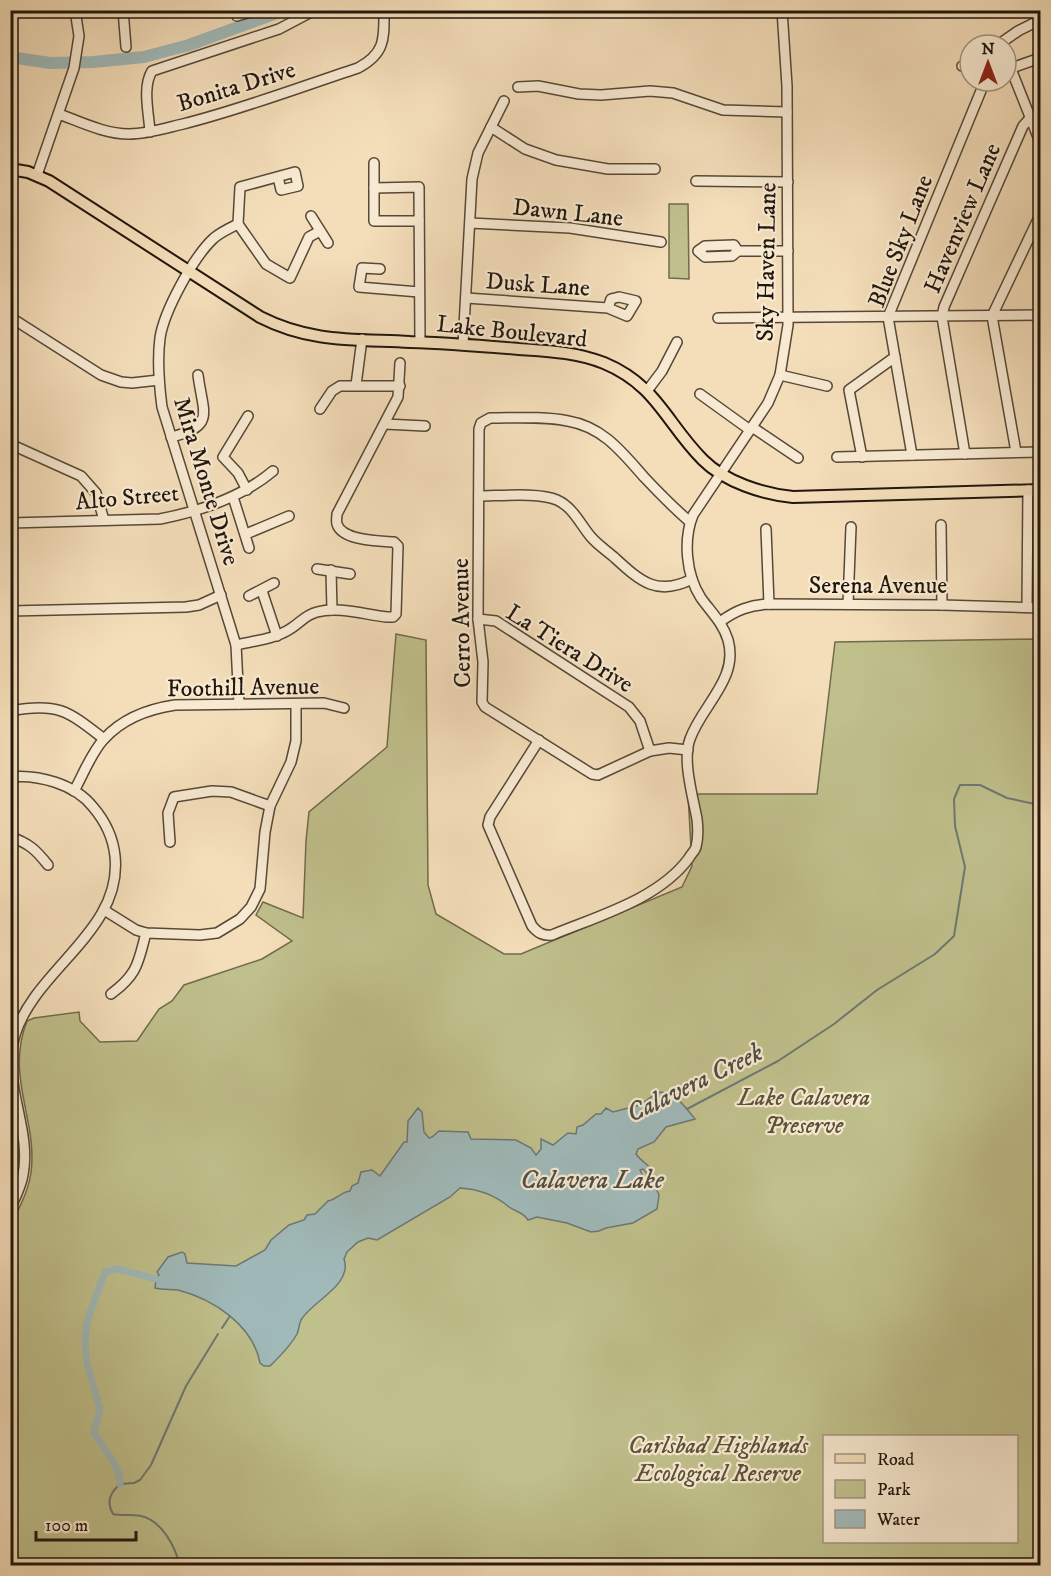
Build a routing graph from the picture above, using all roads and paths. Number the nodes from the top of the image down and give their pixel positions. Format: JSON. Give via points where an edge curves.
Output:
{"nodes":[{"id":1,"x":75,"y":10,"type":"edge"},
{"id":2,"x":123,"y":10,"type":"edge"},
{"id":3,"x":258,"y":10,"type":"edge"},
{"id":4,"x":315,"y":10,"type":"edge"},
{"id":5,"x":384,"y":10,"type":"edge"},
{"id":6,"x":782,"y":10,"type":"edge"},
{"id":7,"x":236,"y":13,"type":"edge"},
{"id":8,"x":1041,"y":20,"type":"edge"},
{"id":9,"x":1015,"y":33,"type":"edge"},
{"id":10,"x":126,"y":47,"type":"dead end"},
{"id":11,"x":1041,"y":58,"type":"edge"},
{"id":12,"x":1018,"y":67,"type":"edge"},
{"id":13,"x":1018,"y":85,"type":"edge"},
{"id":14,"x":518,"y":87,"type":"dead end"},
{"id":15,"x":980,"y":93,"type":"edge"},
{"id":16,"x":504,"y":101,"type":"dead end"},
{"id":17,"x":787,"y":112,"type":"junction"},
{"id":18,"x":59,"y":114,"type":"junction"},
{"id":19,"x":1036,"y":116,"type":"edge"},
{"id":20,"x":490,"y":127,"type":"junction"},
{"id":21,"x":150,"y":132,"type":"junction"},
{"id":22,"x":1041,"y":142,"type":"edge"},
{"id":23,"x":374,"y":163,"type":"dead end"},
{"id":24,"x":10,"y":169,"type":"edge"},
{"id":25,"x":655,"y":169,"type":"dead end"},
{"id":26,"x":37,"y":175,"type":"junction"},
{"id":27,"x":278,"y":177,"type":"dead end"},
{"id":28,"x":696,"y":181,"type":"dead end"},
{"id":29,"x":788,"y":182,"type":"junction"},
{"id":30,"x":374,"y":188,"type":"junction"},
{"id":31,"x":1041,"y":215,"type":"edge"},
{"id":32,"x":310,"y":216,"type":"dead end"},
{"id":33,"x":419,"y":221,"type":"junction"},
{"id":34,"x":470,"y":223,"type":"junction"},
{"id":35,"x":238,"y":224,"type":"junction"},
{"id":36,"x":320,"y":231,"type":"junction"},
{"id":37,"x":661,"y":242,"type":"dead end"},
{"id":38,"x":328,"y":243,"type":"dead end"},
{"id":39,"x":788,"y":251,"type":"junction"},
{"id":40,"x":698,"y":252,"type":"dead end"},
{"id":41,"x":380,"y":269,"type":"dead end"},
{"id":42,"x":190,"y":272,"type":"junction"},
{"id":43,"x":419,"y":292,"type":"junction"},
{"id":44,"x":466,"y":298,"type":"junction"},
{"id":45,"x":608,"y":308,"type":"dead end"},
{"id":46,"x":1041,"y":315,"type":"edge"},
{"id":47,"x":888,"y":316,"type":"junction"},
{"id":48,"x":942,"y":316,"type":"junction"},
{"id":49,"x":992,"y":316,"type":"junction"},
{"id":50,"x":10,"y":317,"type":"edge"},
{"id":51,"x":718,"y":318,"type":"dead end"},
{"id":52,"x":788,"y":318,"type":"junction"},
{"id":53,"x":362,"y":339,"type":"junction"},
{"id":54,"x":420,"y":342,"type":"junction"},
{"id":55,"x":677,"y":342,"type":"dead end"},
{"id":56,"x":463,"y":345,"type":"junction"},
{"id":57,"x":895,"y":357,"type":"junction"},
{"id":58,"x":400,"y":363,"type":"dead end"},
{"id":59,"x":198,"y":375,"type":"dead end"},
{"id":60,"x":780,"y":375,"type":"junction"},
{"id":61,"x":159,"y":380,"type":"junction"},
{"id":62,"x":356,"y":385,"type":"junction"},
{"id":63,"x":399,"y":386,"type":"junction"},
{"id":64,"x":827,"y":386,"type":"dead end"},
{"id":65,"x":647,"y":391,"type":"junction"},
{"id":66,"x":700,"y":394,"type":"dead end"},
{"id":67,"x":320,"y":409,"type":"dead end"},
{"id":68,"x":248,"y":416,"type":"dead end"},
{"id":69,"x":384,"y":424,"type":"junction"},
{"id":70,"x":425,"y":426,"type":"dead end"},
{"id":71,"x":751,"y":428,"type":"junction"},
{"id":72,"x":171,"y":437,"type":"junction"},
{"id":73,"x":10,"y":444,"type":"edge"},
{"id":74,"x":1016,"y":452,"type":"junction"},
{"id":75,"x":1041,"y":452,"type":"edge"},
{"id":76,"x":965,"y":454,"type":"junction"},
{"id":77,"x":912,"y":455,"type":"junction"},
{"id":78,"x":862,"y":457,"type":"junction"},
{"id":79,"x":798,"y":458,"type":"dead end"},
{"id":80,"x":837,"y":458,"type":"dead end"},
{"id":81,"x":273,"y":471,"type":"dead end"},
{"id":82,"x":720,"y":473,"type":"junction"},
{"id":83,"x":247,"y":490,"type":"junction"},
{"id":84,"x":1028,"y":490,"type":"junction"},
{"id":85,"x":1041,"y":490,"type":"edge"},
{"id":86,"x":478,"y":496,"type":"junction"},
{"id":87,"x":233,"y":497,"type":"junction"},
{"id":88,"x":194,"y":510,"type":"junction"},
{"id":89,"x":289,"y":516,"type":"dead end"},
{"id":90,"x":104,"y":520,"type":"junction"},
{"id":91,"x":690,"y":522,"type":"junction"},
{"id":92,"x":10,"y":523,"type":"edge"},
{"id":93,"x":941,"y":525,"type":"dead end"},
{"id":94,"x":850,"y":527,"type":"dead end"},
{"id":95,"x":766,"y":529,"type":"dead end"},
{"id":96,"x":246,"y":534,"type":"junction"},
{"id":97,"x":249,"y":548,"type":"dead end"},
{"id":98,"x":317,"y":569,"type":"dead end"},
{"id":99,"x":331,"y":570,"type":"junction"},
{"id":100,"x":350,"y":574,"type":"dead end"},
{"id":101,"x":692,"y":579,"type":"junction"},
{"id":102,"x":274,"y":583,"type":"dead end"},
{"id":103,"x":262,"y":591,"type":"junction"},
{"id":104,"x":221,"y":595,"type":"junction"},
{"id":105,"x":249,"y":596,"type":"dead end"},
{"id":106,"x":770,"y":604,"type":"junction"},
{"id":107,"x":848,"y":604,"type":"junction"},
{"id":108,"x":942,"y":605,"type":"junction"},
{"id":109,"x":1027,"y":606,"type":"junction"},
{"id":110,"x":1041,"y":608,"type":"edge"},
{"id":111,"x":332,"y":610,"type":"junction"},
{"id":112,"x":10,"y":611,"type":"edge"},
{"id":113,"x":478,"y":619,"type":"junction"},
{"id":114,"x":720,"y":622,"type":"junction"},
{"id":115,"x":277,"y":636,"type":"junction"},
{"id":116,"x":236,"y":645,"type":"junction"},
{"id":117,"x":239,"y":704,"type":"junction"},
{"id":118,"x":296,"y":704,"type":"junction"},
{"id":119,"x":344,"y":708,"type":"dead end"},
{"id":120,"x":10,"y":711,"type":"edge"},
{"id":121,"x":104,"y":739,"type":"junction"},
{"id":122,"x":539,"y":740,"type":"junction"},
{"id":123,"x":688,"y":750,"type":"junction"},
{"id":124,"x":650,"y":751,"type":"junction"},
{"id":125,"x":10,"y":777,"type":"edge"},
{"id":126,"x":74,"y":791,"type":"junction"},
{"id":127,"x":270,"y":806,"type":"junction"},
{"id":128,"x":10,"y":837,"type":"edge"},
{"id":129,"x":170,"y":842,"type":"dead end"},
{"id":130,"x":48,"y":865,"type":"dead end"},
{"id":131,"x":104,"y":910,"type":"junction"},
{"id":132,"x":146,"y":933,"type":"junction"},
{"id":133,"x":111,"y":993,"type":"dead end"},
{"id":134,"x":10,"y":1209,"type":"edge"}],
"edges":[{"from":1,"to":18,"type":"street","via":[[79,36],[76,57]]},
{"from":2,"to":10,"type":"street"},
{"from":3,"to":7,"type":"street"},
{"from":4,"to":21,"type":"street","via":[[279,29],[152,71],[147,86]]},
{"from":5,"to":21,"type":"street","name":"Bonita Drive","via":[[381,47],[364,65],[234,109]]},
{"from":6,"to":17,"type":"street","name":"Sky Haven Lane"},
{"from":8,"to":9,"type":"street"},
{"from":11,"to":12,"type":"street"},
{"from":13,"to":19,"type":"street"},
{"from":14,"to":17,"type":"street","via":[[601,95],[673,93],[723,110]]},
{"from":15,"to":47,"type":"street","name":"Blue Sky Lane"},
{"from":16,"to":20,"type":"street"},
{"from":17,"to":29,"type":"street","name":"Sky Haven Lane"},
{"from":18,"to":21,"type":"street","name":"Bonita Drive","via":[[113,133]]},
{"from":18,"to":26,"type":"street"},
{"from":19,"to":22,"type":"street"},
{"from":19,"to":48,"type":"street","name":"Havenview Lane","via":[[1023,126]]},
{"from":20,"to":25,"type":"street","via":[[525,149],[556,160],[608,169]]},
{"from":20,"to":34,"type":"street","via":[[472,179]]},
{"from":23,"to":30,"type":"street"},
{"from":24,"to":26,"type":"main road","name":"Lake Boulevard"},
{"from":26,"to":42,"type":"main road","name":"Lake Boulevard"},
{"from":27,"to":35,"type":"street","via":[[240,187]]},
{"from":28,"to":29,"type":"street"},
{"from":29,"to":39,"type":"street","name":"Sky Haven Lane"},
{"from":30,"to":33,"type":"street","via":[[374,221]]},
{"from":30,"to":33,"type":"street","via":[[419,187]]},
{"from":31,"to":49,"type":"street"},
{"from":32,"to":36,"type":"street"},
{"from":33,"to":43,"type":"street"},
{"from":34,"to":37,"type":"street","name":"Dawn Lane","via":[[570,228]]},
{"from":34,"to":44,"type":"street"},
{"from":35,"to":36,"type":"street","via":[[266,264],[290,278],[309,237]]},
{"from":35,"to":42,"type":"street","name":"Mira Monte Drive","via":[[214,238]]},
{"from":36,"to":38,"type":"street"},
{"from":39,"to":40,"type":"street","via":[[738,251],[732,256],[705,257]]},
{"from":39,"to":52,"type":"street","name":"Sky Haven Lane"},
{"from":41,"to":43,"type":"street","via":[[362,268],[359,287]]},
{"from":42,"to":53,"type":"main road","name":"Lake Boulevard","via":[[283,328],[323,338]]},
{"from":42,"to":61,"type":"street","name":"Mira Monte Drive","via":[[163,325]]},
{"from":43,"to":54,"type":"street"},
{"from":44,"to":45,"type":"street","name":"Dusk Lane"},
{"from":44,"to":56,"type":"street"},
{"from":46,"to":49,"type":"street"},
{"from":47,"to":48,"type":"street"},
{"from":47,"to":52,"type":"street"},
{"from":47,"to":57,"type":"street","name":"Blue Sky Lane"},
{"from":48,"to":49,"type":"street"},
{"from":48,"to":76,"type":"street","name":"Havenview Lane"},
{"from":49,"to":74,"type":"street"},
{"from":50,"to":61,"type":"street","via":[[101,375],[132,383]]},
{"from":51,"to":52,"type":"street"},
{"from":52,"to":60,"type":"street","name":"Sky Haven Lane"},
{"from":53,"to":54,"type":"main road","name":"Lake Boulevard"},
{"from":53,"to":62,"type":"street"},
{"from":54,"to":56,"type":"main road","name":"Lake Boulevard"},
{"from":55,"to":65,"type":"street"},
{"from":56,"to":65,"type":"main road","name":"Lake Boulevard","via":[[586,357],[623,373]]},
{"from":57,"to":77,"type":"street","name":"Blue Sky Lane"},
{"from":57,"to":78,"type":"street","via":[[849,390]]},
{"from":58,"to":63,"type":"street"},
{"from":59,"to":72,"type":"street","via":[[204,418],[201,425],[192,432]]},
{"from":60,"to":64,"type":"street"},
{"from":60,"to":71,"type":"street","name":"Sky Haven Lane"},
{"from":61,"to":72,"type":"street","name":"Mira Monte Drive"},
{"from":62,"to":63,"type":"street"},
{"from":62,"to":67,"type":"street","via":[[332,391]]},
{"from":63,"to":69,"type":"street","via":[[398,397]]},
{"from":65,"to":82,"type":"main road","name":"Lake Boulevard","via":[[679,433]]},
{"from":66,"to":71,"type":"street"},
{"from":68,"to":83,"type":"street","via":[[223,457]]},
{"from":69,"to":70,"type":"street"},
{"from":69,"to":111,"type":"street","via":[[337,514],[337,525],[356,539],[398,546],[396,614]]},
{"from":71,"to":79,"type":"street"},
{"from":71,"to":82,"type":"street","name":"Sky Haven Lane"},
{"from":72,"to":88,"type":"street","name":"Mira Monte Drive"},
{"from":73,"to":90,"type":"street","via":[[81,476],[96,493]]},
{"from":74,"to":75,"type":"street"},
{"from":74,"to":76,"type":"street"},
{"from":76,"to":77,"type":"street"},
{"from":77,"to":78,"type":"street"},
{"from":78,"to":80,"type":"street"},
{"from":81,"to":83,"type":"street","name":"Alto Street"},
{"from":82,"to":84,"type":"main road","name":"Lake Boulevard","via":[[761,491],[793,497]]},
{"from":82,"to":91,"type":"street","name":"Sky Haven Lane"},
{"from":83,"to":87,"type":"street","name":"Alto Street"},
{"from":84,"to":85,"type":"main road","name":"Lake Boulevard"},
{"from":84,"to":109,"type":"street"},
{"from":86,"to":91,"type":"street","name":"Cerro Avenue","via":[[478,429],[484,420],[555,419],[588,427],[611,440]]},
{"from":86,"to":101,"type":"street","via":[[542,496],[557,500],[572,510],[592,538],[639,580],[661,587]]},
{"from":86,"to":113,"type":"street","name":"Cerro Avenue"},
{"from":87,"to":88,"type":"street","name":"Alto Street"},
{"from":87,"to":96,"type":"street"},
{"from":88,"to":90,"type":"street","name":"Alto Street","via":[[160,519]]},
{"from":88,"to":104,"type":"street","name":"Mira Monte Drive"},
{"from":89,"to":96,"type":"street"},
{"from":90,"to":92,"type":"street","name":"Alto Street"},
{"from":91,"to":101,"type":"street","name":"Sky Haven Lane"},
{"from":93,"to":108,"type":"street"},
{"from":94,"to":107,"type":"street"},
{"from":95,"to":106,"type":"street"},
{"from":96,"to":97,"type":"street"},
{"from":98,"to":99,"type":"street"},
{"from":99,"to":100,"type":"street"},
{"from":99,"to":111,"type":"street"},
{"from":101,"to":114,"type":"street","name":"Sky Haven Lane","via":[[700,597]]},
{"from":102,"to":103,"type":"street"},
{"from":103,"to":105,"type":"street"},
{"from":103,"to":115,"type":"street"},
{"from":104,"to":112,"type":"street","via":[[186,607]]},
{"from":104,"to":116,"type":"street","name":"Mira Monte Drive"},
{"from":106,"to":107,"type":"street","name":"Serena Avenue"},
{"from":106,"to":114,"type":"street","name":"Serena Avenue","via":[[745,608]]},
{"from":107,"to":108,"type":"street","name":"Serena Avenue"},
{"from":108,"to":109,"type":"street","name":"Serena Avenue"},
{"from":109,"to":110,"type":"street","name":"Serena Avenue"},
{"from":111,"to":115,"type":"street","via":[[310,614]]},
{"from":113,"to":122,"type":"street","name":"Cerro Avenue","via":[[482,702]]},
{"from":113,"to":124,"type":"street","name":"La Tiera Drive","via":[[496,621],[628,706],[640,721]]},
{"from":114,"to":123,"type":"street","name":"Sky Haven Lane","via":[[730,649],[728,669],[696,725]]},
{"from":115,"to":116,"type":"street"},
{"from":116,"to":117,"type":"street","name":"Mira Monte Drive"},
{"from":117,"to":118,"type":"street","name":"Foothill Avenue"},
{"from":117,"to":121,"type":"street","name":"Foothill Avenue","via":[[153,708]]},
{"from":118,"to":119,"type":"street","name":"Foothill Avenue","via":[[324,703]]},
{"from":118,"to":127,"type":"street","via":[[296,741],[291,762]]},
{"from":120,"to":121,"type":"street","via":[[46,706],[57,709],[78,718]]},
{"from":121,"to":126,"type":"street","name":"Foothill Avenue"},
{"from":122,"to":123,"type":"street","name":"Sky Haven Lane","via":[[488,825],[532,926],[546,935],[646,895],[680,870],[696,848],[698,825]]},
{"from":122,"to":124,"type":"street","name":"Cerro Avenue","via":[[598,775]]},
{"from":123,"to":124,"type":"street","name":"Cerro Avenue"},
{"from":125,"to":126,"type":"street","via":[[43,778]]},
{"from":126,"to":131,"type":"street","via":[[90,802],[103,819],[114,849],[112,893]]},
{"from":127,"to":129,"type":"street","via":[[231,792],[174,797],[168,813]]},
{"from":127,"to":132,"type":"street","via":[[260,889],[240,919],[217,933]]},
{"from":128,"to":130,"type":"street","via":[[26,842]]},
{"from":131,"to":132,"type":"street"},
{"from":131,"to":134,"type":"street","via":[[31,1000],[15,1035],[11,1071],[24,1167]]},
{"from":132,"to":133,"type":"street","via":[[136,970]]}]}
